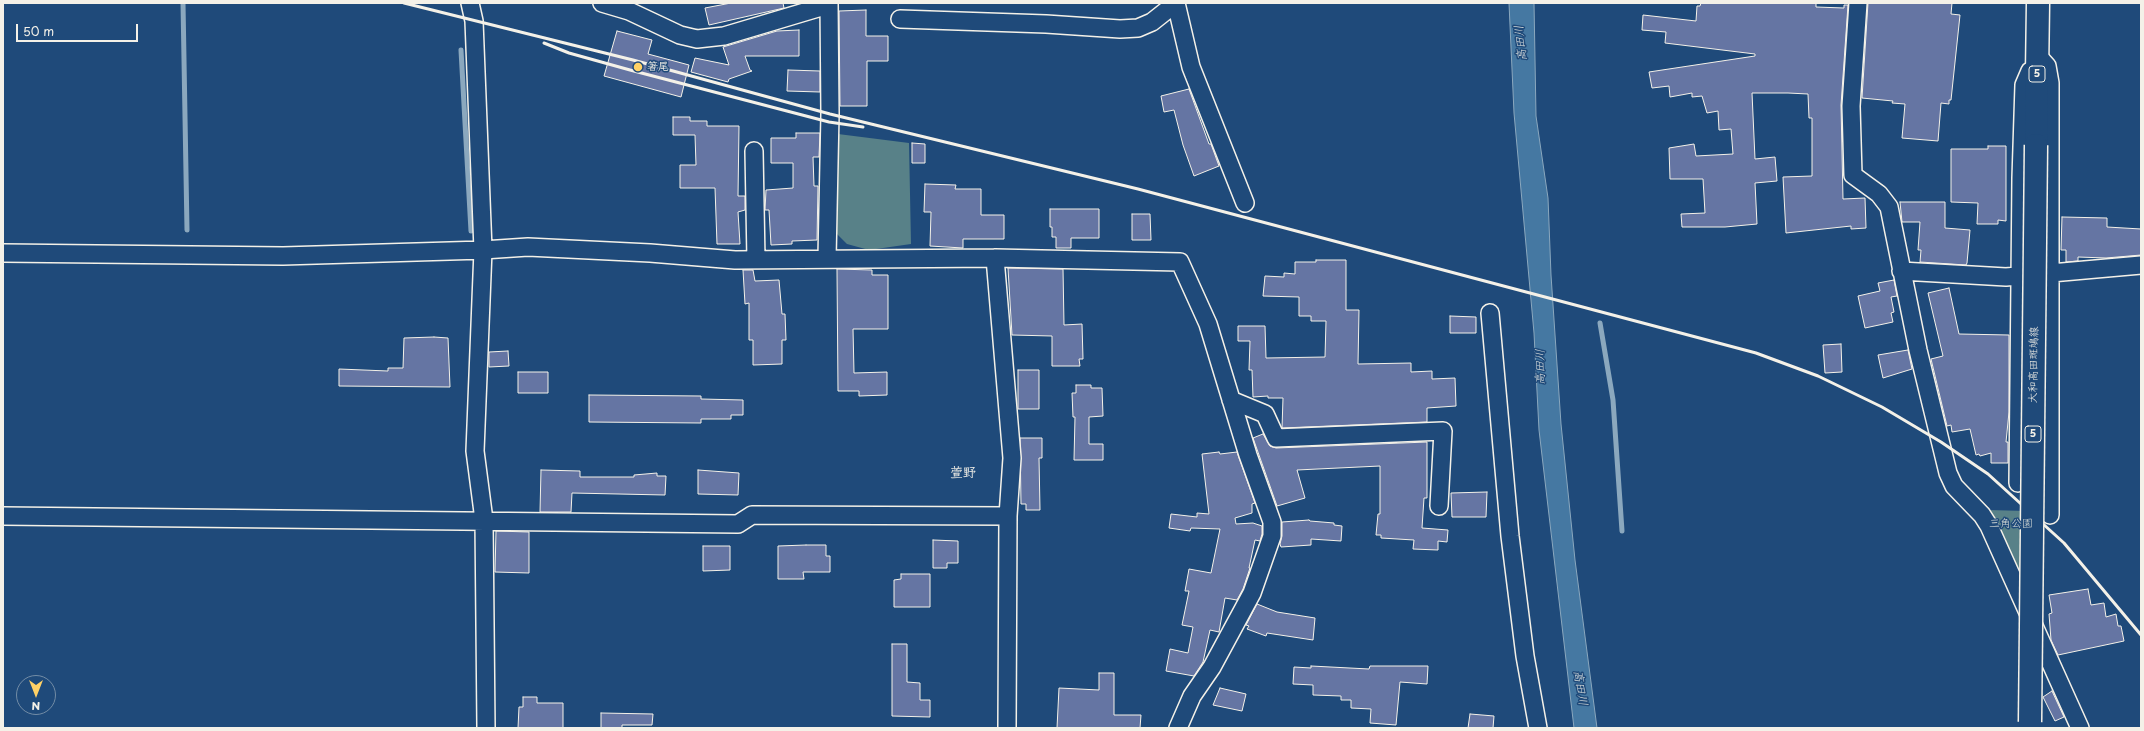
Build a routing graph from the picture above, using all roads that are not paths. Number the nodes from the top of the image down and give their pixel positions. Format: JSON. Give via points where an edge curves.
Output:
{"nodes":[{"id":1,"x":470,"y":3,"type":"edge"},
{"id":2,"x":602,"y":3,"type":"edge"},
{"id":3,"x":1176,"y":3,"type":"edge"},
{"id":4,"x":1858,"y":3,"type":"edge"},
{"id":5,"x":2038,"y":3,"type":"edge"},
{"id":6,"x":828,"y":4,"type":"edge"},
{"id":7,"x":900,"y":19,"type":"dead end"},
{"id":8,"x":2037,"y":61,"type":"junction"},
{"id":9,"x":754,"y":151,"type":"dead end"},
{"id":10,"x":1245,"y":204,"type":"dead end"},
{"id":11,"x":483,"y":250,"type":"junction"},
{"id":12,"x":3,"y":253,"type":"edge"},
{"id":13,"x":827,"y":258,"type":"junction"},
{"id":14,"x":994,"y":258,"type":"junction"},
{"id":15,"x":756,"y":260,"type":"junction"},
{"id":16,"x":2141,"y":265,"type":"edge"},
{"id":17,"x":1901,"y":271,"type":"junction"},
{"id":18,"x":2051,"y":272,"type":"junction"},
{"id":19,"x":2021,"y":276,"type":"junction"},
{"id":20,"x":1490,"y":313,"type":"dead end"},
{"id":21,"x":1231,"y":400,"type":"junction"},
{"id":22,"x":2019,"y":452,"type":"junction"},
{"id":23,"x":2050,"y":453,"type":"junction"},
{"id":24,"x":2018,"y":483,"type":"dead end"},
{"id":25,"x":1439,"y":506,"type":"dead end"},
{"id":26,"x":2050,"y":515,"type":"dead end"},
{"id":27,"x":3,"y":516,"type":"edge"},
{"id":28,"x":1008,"y":516,"type":"junction"},
{"id":29,"x":484,"y":520,"type":"junction"},
{"id":30,"x":2030,"y":725,"type":"edge"},
{"id":31,"x":486,"y":728,"type":"edge"},
{"id":32,"x":1007,"y":728,"type":"edge"},
{"id":33,"x":1178,"y":728,"type":"edge"},
{"id":34,"x":1538,"y":728,"type":"edge"},
{"id":35,"x":2080,"y":728,"type":"edge"}],
"edges":[{"from":1,"to":11,"type":"street","via":[[474,21]]},
{"from":2,"to":6,"type":"street","via":[[628,11],[680,35],[697,39],[724,36]]},
{"from":3,"to":7,"type":"street","via":[[1152,22],[1138,28]]},
{"from":3,"to":10,"type":"street","via":[[1193,74]]},
{"from":4,"to":17,"type":"street","via":[[1851,106],[1852,169],[1853,175],[1885,199],[1889,207]]},
{"from":5,"to":8,"type":"main road","name":"大和高田斑鳩線","number":"5"},
{"from":6,"to":13,"type":"street","via":[[830,114]]},
{"from":8,"to":18,"type":"street","via":[[2047,66],[2050,83]]},
{"from":8,"to":19,"type":"street","via":[[2024,85]]},
{"from":8,"to":30,"type":"main road","name":"大和高田斑鳩線","number":"5","bridge":true},
{"from":9,"to":15,"type":"street"},
{"from":11,"to":12,"type":"street","via":[[283,256]]},
{"from":11,"to":15,"type":"street","via":[[528,247]]},
{"from":11,"to":29,"type":"street","via":[[476,451]]},
{"from":13,"to":14,"type":"street"},
{"from":13,"to":15,"type":"street"},
{"from":14,"to":21,"type":"street","via":[[1180,262],[1208,324]]},
{"from":14,"to":28,"type":"street","via":[[1012,458]]},
{"from":16,"to":18,"type":"street"},
{"from":17,"to":19,"type":"street","via":[[1991,278]]},
{"from":17,"to":35,"type":"street","via":[[1948,473],[1954,486],[1989,526]]},
{"from":18,"to":19,"type":"street"},
{"from":18,"to":23,"type":"street"},
{"from":19,"to":22,"type":"street"},
{"from":20,"to":34,"type":"street","via":[[1510,536],[1525,656]]},
{"from":21,"to":25,"type":"street","via":[[1265,414],[1276,438],[1443,431]]},
{"from":21,"to":33,"type":"street","via":[[1272,522],[1272,536],[1252,592],[1212,667],[1192,696]]},
{"from":22,"to":23,"type":"street"},
{"from":22,"to":24,"type":"street"},
{"from":23,"to":26,"type":"street"},
{"from":27,"to":29,"type":"street"},
{"from":28,"to":29,"type":"street","via":[[752,515],[738,524]]},
{"from":28,"to":32,"type":"street"},
{"from":29,"to":31,"type":"street"}]}
